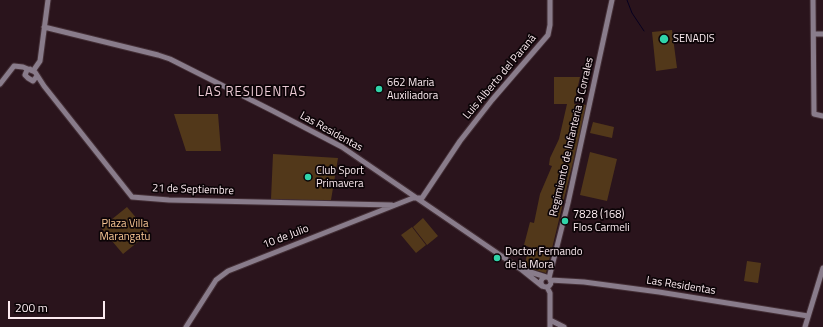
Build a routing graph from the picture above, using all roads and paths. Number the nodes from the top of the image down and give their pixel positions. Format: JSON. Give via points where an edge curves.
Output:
{"nodes":[{"id":1,"x":48,"y":0,"type":"edge"},
{"id":2,"x":550,"y":0,"type":"edge"},
{"id":3,"x":612,"y":0,"type":"edge"},
{"id":4,"x":813,"y":0,"type":"edge"},
{"id":5,"x":44,"y":27,"type":"junction"},
{"id":6,"x":814,"y":34,"type":"junction"},
{"id":7,"x":823,"y":34,"type":"edge"},
{"id":8,"x":18,"y":66,"type":"junction"},
{"id":9,"x":32,"y":70,"type":"junction"},
{"id":10,"x":25,"y":75,"type":"junction"},
{"id":11,"x":37,"y":76,"type":"junction"},
{"id":12,"x":32,"y":81,"type":"junction"},
{"id":13,"x":0,"y":84,"type":"edge"},
{"id":14,"x":44,"y":86,"type":"junction"},
{"id":15,"x":823,"y":116,"type":"edge"},
{"id":16,"x":418,"y":198,"type":"junction"},
{"id":17,"x":395,"y":205,"type":"junction"},
{"id":18,"x":823,"y":268,"type":"edge"},
{"id":19,"x":522,"y":270,"type":"junction"},
{"id":20,"x":548,"y":279,"type":"junction"},
{"id":21,"x":545,"y":286,"type":"junction"},
{"id":22,"x":808,"y":316,"type":"junction"},
{"id":23,"x":550,"y":320,"type":"junction"},
{"id":24,"x":186,"y":327,"type":"edge"},
{"id":25,"x":550,"y":327,"type":"edge"},
{"id":26,"x":564,"y":327,"type":"edge"},
{"id":27,"x":805,"y":327,"type":"edge"}],
"edges":[{"from":1,"to":5,"type":"main road"},
{"from":2,"to":16,"type":"main road","name":"Luis Alberto del Paraná","via":[[548,35],[497,92],[422,198]]},
{"from":3,"to":20,"type":"main road","name":"Regimiento de Infanteria 3 Corrales","via":[[568,203]]},
{"from":4,"to":6,"type":"main road"},
{"from":5,"to":9,"type":"main road","via":[[40,61]]},
{"from":5,"to":16,"type":"main road","name":"Las Residentas","via":[[170,59],[342,147]]},
{"from":6,"to":7,"type":"main road"},
{"from":6,"to":15,"type":"main road","via":[[814,114]]},
{"from":8,"to":9,"type":"main road"},
{"from":8,"to":10,"type":"main road","name":"21 de Septiembre"},
{"from":8,"to":13,"type":"main road","via":[[12,67]]},
{"from":9,"to":10,"type":"main road","via":[[27,70]]},
{"from":9,"to":11,"type":"main road","name":"21 de Septiembre"},
{"from":10,"to":12,"type":"main road","name":"21 de Septiembre"},
{"from":11,"to":12,"type":"main road"},
{"from":11,"to":14,"type":"main road","name":"21 de Septiembre"},
{"from":12,"to":14,"type":"main road","name":"21 de Septiembre"},
{"from":14,"to":17,"type":"main road","name":"21 de Septiembre","via":[[132,197]]},
{"from":16,"to":17,"type":"main road","name":"10 de Julio"},
{"from":16,"to":19,"type":"main road","name":"Las Residentas"},
{"from":17,"to":24,"type":"main road","name":"10 de Julio","via":[[228,271],[216,280]]},
{"from":18,"to":22,"type":"main road"},
{"from":19,"to":20,"type":"main road","name":"Las Residentas"},
{"from":19,"to":21,"type":"main road","name":"Las Residentas"},
{"from":20,"to":21,"type":"main road","via":[[551,284]]},
{"from":20,"to":21,"type":"main road","via":[[542,279],[540,282]]},
{"from":20,"to":22,"type":"main road","name":"Las Residentas","via":[[659,292]]},
{"from":21,"to":23,"type":"main road","via":[[550,293]]},
{"from":22,"to":27,"type":"main road"},
{"from":23,"to":25,"type":"main road"},
{"from":23,"to":26,"type":"main road"}]}
